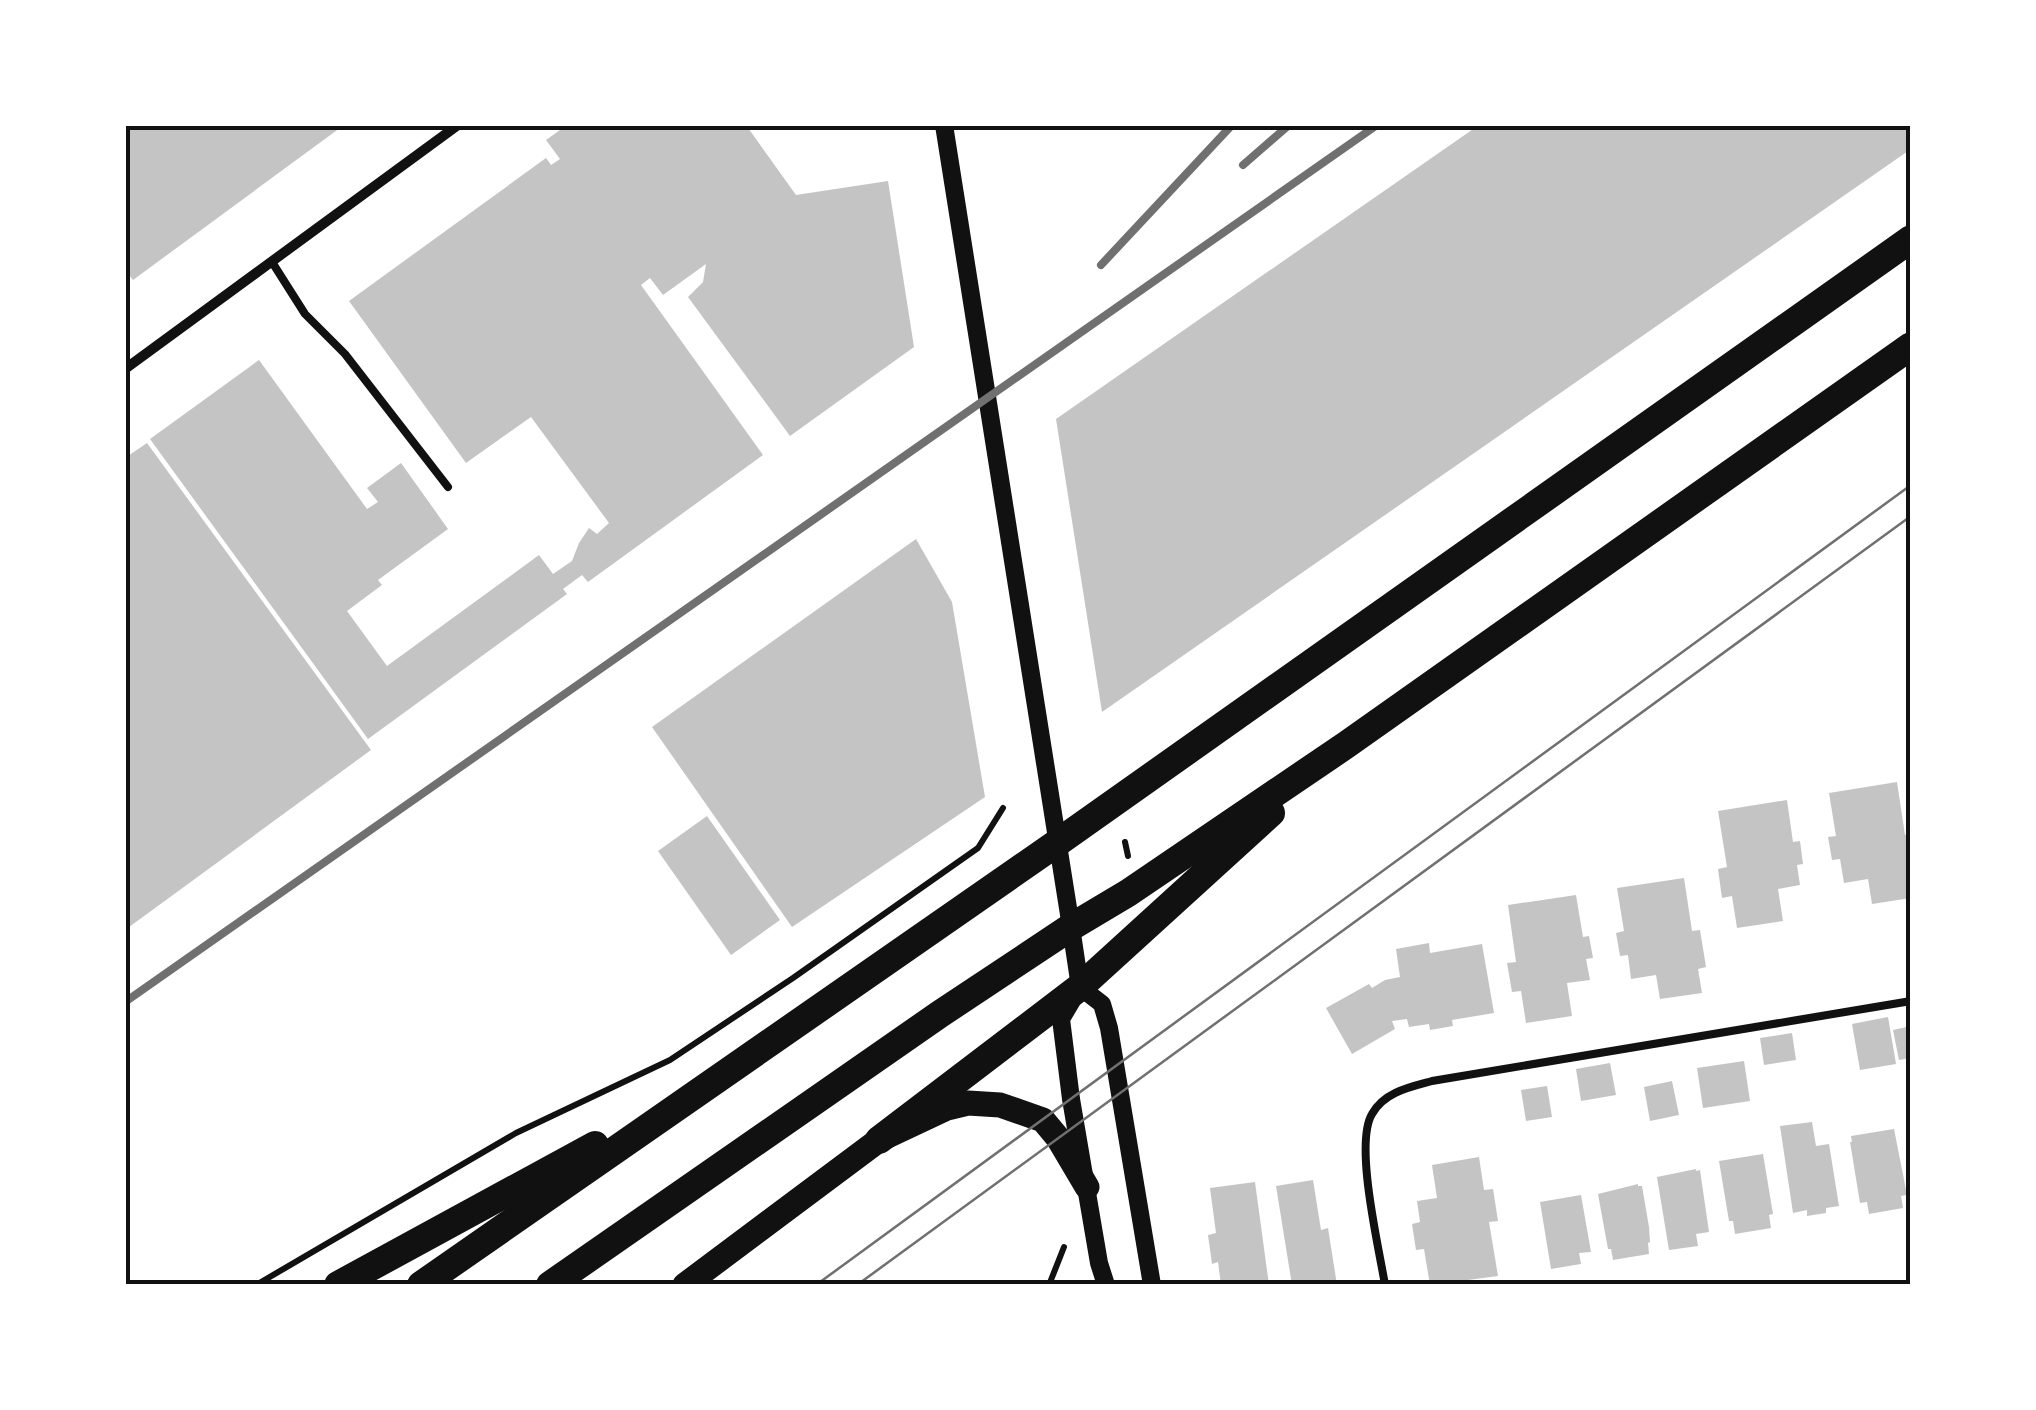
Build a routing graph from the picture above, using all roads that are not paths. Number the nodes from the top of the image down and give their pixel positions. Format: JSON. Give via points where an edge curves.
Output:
{"nodes":[{"id":1,"x":458,"y":125,"type":"edge"},
{"id":2,"x":944,"y":125,"type":"edge"},
{"id":3,"x":1911,"y":239,"type":"edge"},
{"id":4,"x":272,"y":262,"type":"junction"},
{"id":5,"x":1911,"y":346,"type":"edge"},
{"id":6,"x":125,"y":369,"type":"edge"},
{"id":7,"x":448,"y":487,"type":"dead end"},
{"id":8,"x":1346,"y":745,"type":"junction"},
{"id":9,"x":1057,"y":843,"type":"junction"},
{"id":10,"x":1071,"y":927,"type":"junction"},
{"id":11,"x":1080,"y":987,"type":"junction"},
{"id":12,"x":1911,"y":1001,"type":"edge"},
{"id":13,"x":711,"y":1082,"type":"junction"},
{"id":14,"x":880,"y":1140,"type":"junction"},
{"id":15,"x":1087,"y":1187,"type":"junction"},
{"id":16,"x":338,"y":1285,"type":"edge"},
{"id":17,"x":421,"y":1285,"type":"edge"},
{"id":18,"x":550,"y":1285,"type":"edge"},
{"id":19,"x":685,"y":1285,"type":"edge"},
{"id":20,"x":1106,"y":1285,"type":"edge"},
{"id":21,"x":1152,"y":1285,"type":"edge"},
{"id":22,"x":1385,"y":1285,"type":"edge"}],
"edges":[{"from":1,"to":4,"type":"street"},
{"from":2,"to":9,"type":"street"},
{"from":3,"to":9,"type":"highway"},
{"from":4,"to":6,"type":"street"},
{"from":4,"to":7,"type":"lane","via":[[305,314],[345,354]]},
{"from":5,"to":8,"type":"highway"},
{"from":8,"to":10,"type":"highway"},
{"from":8,"to":11,"type":"highway"},
{"from":9,"to":10,"type":"street"},
{"from":9,"to":13,"type":"highway"},
{"from":10,"to":11,"type":"street"},
{"from":10,"to":18,"type":"highway"},
{"from":11,"to":14,"type":"highway"},
{"from":11,"to":15,"type":"street","via":[[1062,1019]]},
{"from":11,"to":21,"type":"street","via":[[1102,1004],[1109,1028]]},
{"from":12,"to":22,"type":"lane","via":[[1397,1090],[1372,1112],[1365,1135]]},
{"from":13,"to":16,"type":"highway"},
{"from":13,"to":17,"type":"highway"},
{"from":14,"to":15,"type":"main road","via":[[948,1108],[1000,1105],[1042,1120]]},
{"from":14,"to":19,"type":"main road"},
{"from":15,"to":20,"type":"street"}]}
